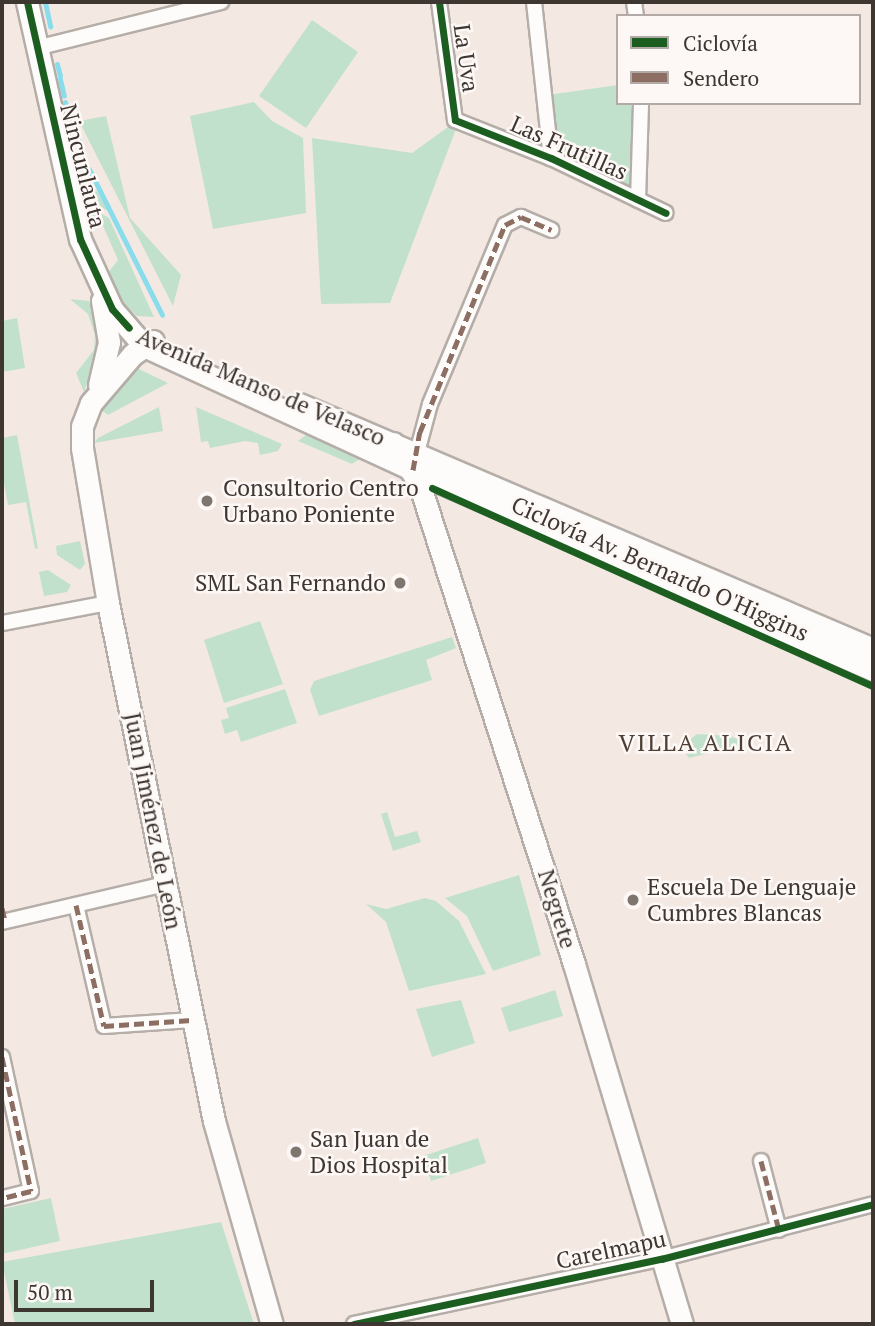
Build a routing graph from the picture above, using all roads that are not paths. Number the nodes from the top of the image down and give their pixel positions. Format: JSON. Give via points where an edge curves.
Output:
{"nodes":[{"id":1,"x":27,"y":2,"type":"edge"},
{"id":2,"x":221,"y":2,"type":"edge"},
{"id":3,"x":439,"y":2,"type":"edge"},
{"id":4,"x":534,"y":2,"type":"edge"},
{"id":5,"x":36,"y":48,"type":"junction"},
{"id":6,"x":641,"y":105,"type":"edge"},
{"id":7,"x":455,"y":120,"type":"joint"},
{"id":8,"x":551,"y":158,"type":"junction"},
{"id":9,"x":638,"y":201,"type":"junction"},
{"id":10,"x":666,"y":213,"type":"dead end"},
{"id":11,"x":551,"y":230,"type":"dead end"},
{"id":12,"x":96,"y":279,"type":"junction"},
{"id":13,"x":129,"y":328,"type":"joint"},
{"id":14,"x":149,"y":343,"type":"junction"},
{"id":15,"x":91,"y":403,"type":"junction"},
{"id":16,"x":393,"y":443,"type":"joint"},
{"id":17,"x":414,"y":461,"type":"junction"},
{"id":18,"x":441,"y":483,"type":"junction"},
{"id":19,"x":423,"y":497,"type":"junction"},
{"id":20,"x":108,"y":603,"type":"junction"},
{"id":21,"x":2,"y":623,"type":"edge"},
{"id":22,"x":873,"y":649,"type":"edge"},
{"id":23,"x":873,"y":670,"type":"edge"},
{"id":24,"x":165,"y":884,"type":"junction"},
{"id":25,"x":76,"y":905,"type":"junction"},
{"id":26,"x":3,"y":917,"type":"edge"},
{"id":27,"x":192,"y":1020,"type":"junction"},
{"id":28,"x":2,"y":1057,"type":"edge"},
{"id":29,"x":761,"y":1161,"type":"dead end"},
{"id":30,"x":2,"y":1198,"type":"edge"},
{"id":31,"x":873,"y":1204,"type":"edge"},
{"id":32,"x":779,"y":1230,"type":"junction"},
{"id":33,"x":662,"y":1259,"type":"junction"},
{"id":34,"x":272,"y":1324,"type":"edge"},
{"id":35,"x":354,"y":1324,"type":"edge"},
{"id":36,"x":682,"y":1324,"type":"edge"}],
"edges":[{"from":1,"to":5,"type":"main road","name":"Nincunlauta"},
{"from":2,"to":5,"type":"street"},
{"from":3,"to":7,"type":"street","name":"La Uva"},
{"from":4,"to":8,"type":"street"},
{"from":5,"to":12,"type":"main road","name":"Nincunlauta","via":[[68,197]]},
{"from":6,"to":9,"type":"street","name":"Las Frutillas"},
{"from":7,"to":8,"type":"street","name":"Las Frutillas"},
{"from":8,"to":9,"type":"street","name":"Las Frutillas"},
{"from":9,"to":10,"type":"street","name":"Las Frutillas"},
{"from":11,"to":17,"type":"street","via":[[521,217],[505,225],[430,404]]},
{"from":12,"to":13,"type":"main road","name":"Nincunlauta"},
{"from":12,"to":15,"type":"main road","via":[[109,342],[105,371]]},
{"from":13,"to":14,"type":"main road","name":"Avenida Manso de Velasco"},
{"from":14,"to":15,"type":"main road","name":"Juan Jiménez de León"},
{"from":14,"to":16,"type":"main road","name":"Avenida Manso de Velasco"},
{"from":14,"to":17,"type":"main road","name":"Avenida Manso de Velasco"},
{"from":15,"to":20,"type":"main road","name":"Juan Jiménez de León","via":[[82,426],[82,449]]},
{"from":16,"to":17,"type":"main road","name":"Negrete"},
{"from":17,"to":18,"type":"main road","name":"Avenida Manso de Velasco"},
{"from":17,"to":19,"type":"main road","name":"Negrete"},
{"from":17,"to":22,"type":"main road","name":"Avenida Manso de Velasco"},
{"from":18,"to":19,"type":"main road"},
{"from":18,"to":23,"type":"main road","name":"Avenida Manso de Velasco"},
{"from":19,"to":33,"type":"main road","name":"Negrete","via":[[554,898]]},
{"from":20,"to":21,"type":"street"},
{"from":20,"to":24,"type":"main road","name":"Juan Jiménez de León"},
{"from":24,"to":25,"type":"street"},
{"from":24,"to":27,"type":"main road","name":"Juan Jiménez de León"},
{"from":25,"to":26,"type":"street"},
{"from":25,"to":27,"type":"street","via":[[104,1026]]},
{"from":27,"to":34,"type":"main road","name":"Juan Jiménez de León","via":[[230,1190]]},
{"from":28,"to":30,"type":"street","via":[[31,1191]]},
{"from":29,"to":32,"type":"street"},
{"from":31,"to":32,"type":"street","name":"Carelmapu"},
{"from":32,"to":33,"type":"street","name":"Carelmapu"},
{"from":33,"to":35,"type":"street","name":"Carelmapu"},
{"from":33,"to":36,"type":"main road","name":"Negrete"}]}
